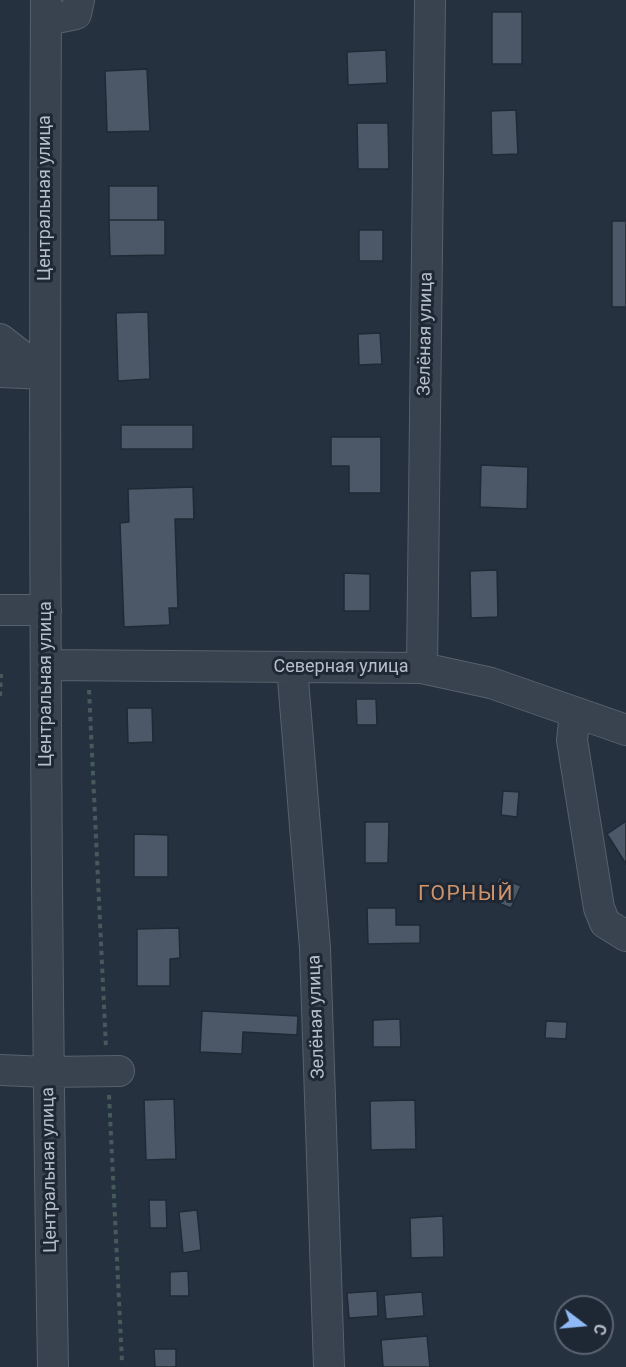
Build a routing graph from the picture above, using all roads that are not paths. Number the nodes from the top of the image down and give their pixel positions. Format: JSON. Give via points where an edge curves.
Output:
{"nodes":[{"id":1,"x":79,"y":0,"type":"edge"},
{"id":2,"x":430,"y":0,"type":"edge"},
{"id":3,"x":49,"y":9,"type":"edge"},
{"id":4,"x":0,"y":339,"type":"edge"},
{"id":5,"x":0,"y":372,"type":"edge"},
{"id":6,"x":45,"y":374,"type":"junction"},
{"id":7,"x":0,"y":610,"type":"edge"},
{"id":8,"x":46,"y":610,"type":"junction"},
{"id":9,"x":46,"y":665,"type":"junction"},
{"id":10,"x":292,"y":667,"type":"junction"},
{"id":11,"x":422,"y":668,"type":"junction"},
{"id":12,"x":575,"y":713,"type":"junction"},
{"id":13,"x":626,"y":730,"type":"edge"},
{"id":14,"x":626,"y":936,"type":"edge"},
{"id":15,"x":0,"y":1071,"type":"edge"},
{"id":16,"x":113,"y":1071,"type":"road end"},
{"id":17,"x":48,"y":1072,"type":"junction"},
{"id":18,"x":53,"y":1367,"type":"edge"},
{"id":19,"x":329,"y":1367,"type":"edge"}],
"edges":[{"from":1,"to":3,"type":"street","via":[[76,14]]},
{"from":2,"to":11,"type":"street","name":"Зелёная улица"},
{"from":3,"to":6,"type":"street","name":"Центральная улица"},
{"from":4,"to":6,"type":"street"},
{"from":5,"to":6,"type":"street"},
{"from":6,"to":8,"type":"street","name":"Центральная улица"},
{"from":7,"to":8,"type":"street"},
{"from":8,"to":9,"type":"street","name":"Центральная улица"},
{"from":9,"to":10,"type":"street","name":"Северная улица"},
{"from":9,"to":17,"type":"street","name":"Центральная улица"},
{"from":10,"to":11,"type":"street","name":"Северная улица"},
{"from":10,"to":19,"type":"street","name":"Зелёная улица","via":[[315,948]]},
{"from":11,"to":12,"type":"street","name":"Северная улица","via":[[491,683]]},
{"from":12,"to":13,"type":"street","name":"Северная улица"},
{"from":12,"to":14,"type":"street","via":[[572,740],[599,908],[604,923]]},
{"from":15,"to":17,"type":"street"},
{"from":16,"to":17,"type":"street"},
{"from":17,"to":18,"type":"street","name":"Центральная улица"}]}
